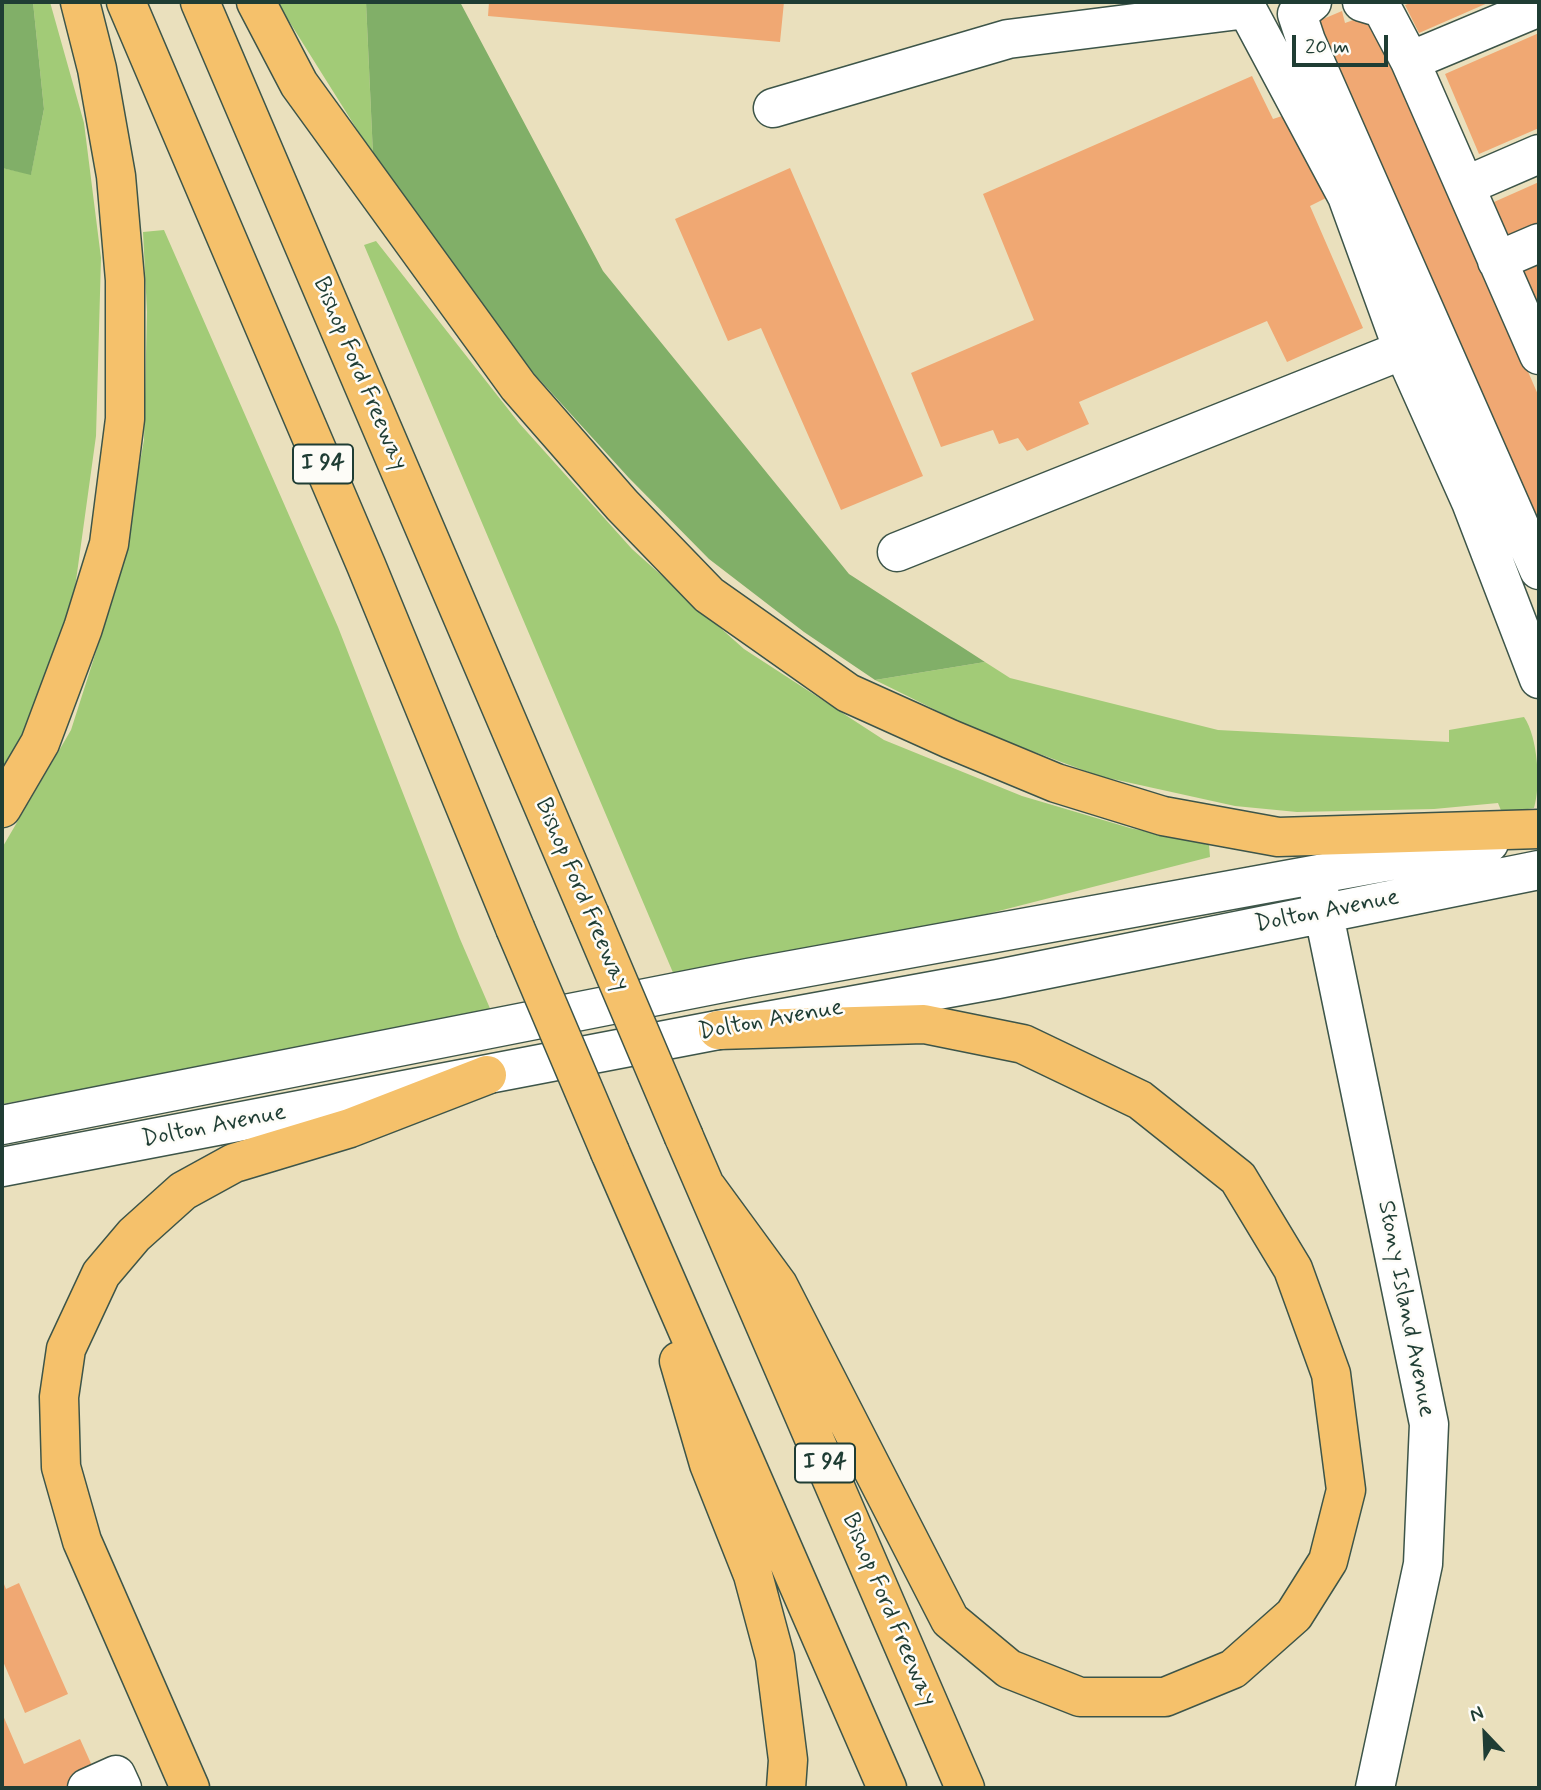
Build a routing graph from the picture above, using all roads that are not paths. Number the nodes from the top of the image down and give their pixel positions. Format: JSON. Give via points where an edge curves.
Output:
{"nodes":[{"id":1,"x":80,"y":2,"type":"edge"},
{"id":2,"x":126,"y":2,"type":"edge"},
{"id":3,"x":200,"y":2,"type":"edge"},
{"id":4,"x":256,"y":2,"type":"edge"},
{"id":5,"x":1312,"y":2,"type":"edge"},
{"id":6,"x":1362,"y":2,"type":"edge"},
{"id":7,"x":1539,"y":7,"type":"edge"},
{"id":8,"x":1410,"y":61,"type":"junction"},
{"id":9,"x":773,"y":108,"type":"dead end"},
{"id":10,"x":1539,"y":154,"type":"edge"},
{"id":11,"x":1465,"y":186,"type":"junction"},
{"id":12,"x":1539,"y":243,"type":"edge"},
{"id":13,"x":1497,"y":261,"type":"junction"},
{"id":14,"x":1536,"y":340,"type":"edge"},
{"id":15,"x":1403,"y":350,"type":"junction"},
{"id":16,"x":897,"y":552,"type":"dead end"},
{"id":17,"x":1539,"y":570,"type":"edge"},
{"id":18,"x":1539,"y":679,"type":"edge"},
{"id":19,"x":2,"y":808,"type":"edge"},
{"id":20,"x":1539,"y":831,"type":"edge"},
{"id":21,"x":1539,"y":870,"type":"edge"},
{"id":22,"x":1315,"y":873,"type":"junction"},
{"id":23,"x":1324,"y":912,"type":"junction"},
{"id":24,"x":718,"y":1030,"type":"junction"},
{"id":25,"x":487,"y":1075,"type":"junction"},
{"id":26,"x":2,"y":1125,"type":"edge"},
{"id":27,"x":2,"y":1167,"type":"edge"},
{"id":28,"x":707,"y":1188,"type":"junction"},
{"id":29,"x":639,"y":1218,"type":"junction"},
{"id":30,"x":87,"y":1788,"type":"edge"},
{"id":31,"x":122,"y":1788,"type":"edge"},
{"id":32,"x":190,"y":1788,"type":"edge"},
{"id":33,"x":786,"y":1788,"type":"edge"},
{"id":34,"x":887,"y":1788,"type":"edge"},
{"id":35,"x":965,"y":1788,"type":"edge"},
{"id":36,"x":1375,"y":1788,"type":"edge"}],
"edges":[{"from":1,"to":19,"type":"highway","via":[[116,176],[125,280],[125,419],[108,544],[86,616],[40,743]]},
{"from":2,"to":29,"type":"highway","number":"I 94","bridge":true},
{"from":3,"to":28,"type":"highway","name":"Bishop Ford Freeway","number":"I 94","bridge":true},
{"from":4,"to":20,"type":"highway","via":[[299,84],[518,386],[622,505],[709,595],[848,692],[1056,783],[1163,816],[1278,837]]},
{"from":5,"to":17,"type":"street","via":[[1297,14],[1306,41]]},
{"from":6,"to":8,"type":"street","via":[[1382,8]]},
{"from":7,"to":8,"type":"street"},
{"from":8,"to":11,"type":"street"},
{"from":9,"to":15,"type":"street","via":[[1008,39],[1247,9],[1347,196]]},
{"from":10,"to":11,"type":"street"},
{"from":11,"to":13,"type":"street"},
{"from":12,"to":13,"type":"street"},
{"from":13,"to":14,"type":"street"},
{"from":15,"to":16,"type":"street"},
{"from":15,"to":18,"type":"street","via":[[1471,502]]},
{"from":20,"to":22,"type":"street","name":"Dolton Avenue"},
{"from":21,"to":23,"type":"street","name":"Dolton Avenue"},
{"from":22,"to":23,"type":"street","name":"Stony Island Avenue"},
{"from":22,"to":26,"type":"street","name":"Dolton Avenue","via":[[748,978]]},
{"from":23,"to":24,"type":"street","name":"Dolton Avenue"},
{"from":23,"to":36,"type":"street","name":"Stony Island Avenue","via":[[1429,1424],[1423,1564]]},
{"from":24,"to":25,"type":"street","name":"Dolton Avenue"},
{"from":24,"to":28,"type":"highway","via":[[924,1024],[1023,1044],[1140,1100],[1238,1178],[1293,1269],[1331,1374],[1345,1477],[1346,1490],[1328,1561],[1294,1615],[1233,1668],[1165,1698],[1080,1697],[1009,1669],[950,1620],[778,1285]]},
{"from":25,"to":27,"type":"street","name":"Dolton Avenue"},
{"from":25,"to":32,"type":"highway","via":[[350,1128],[234,1163],[183,1191],[134,1235],[101,1274],[66,1349],[60,1397],[61,1467],[82,1541]]},
{"from":28,"to":35,"type":"highway","name":"Bishop Ford Freeway","number":"I 94"},
{"from":29,"to":33,"type":"highway","via":[[709,1464],[753,1575],[775,1657],[788,1760]]},
{"from":29,"to":34,"type":"highway","number":"I 94"},
{"from":30,"to":31,"type":"street","via":[[116,1775]]}]}
